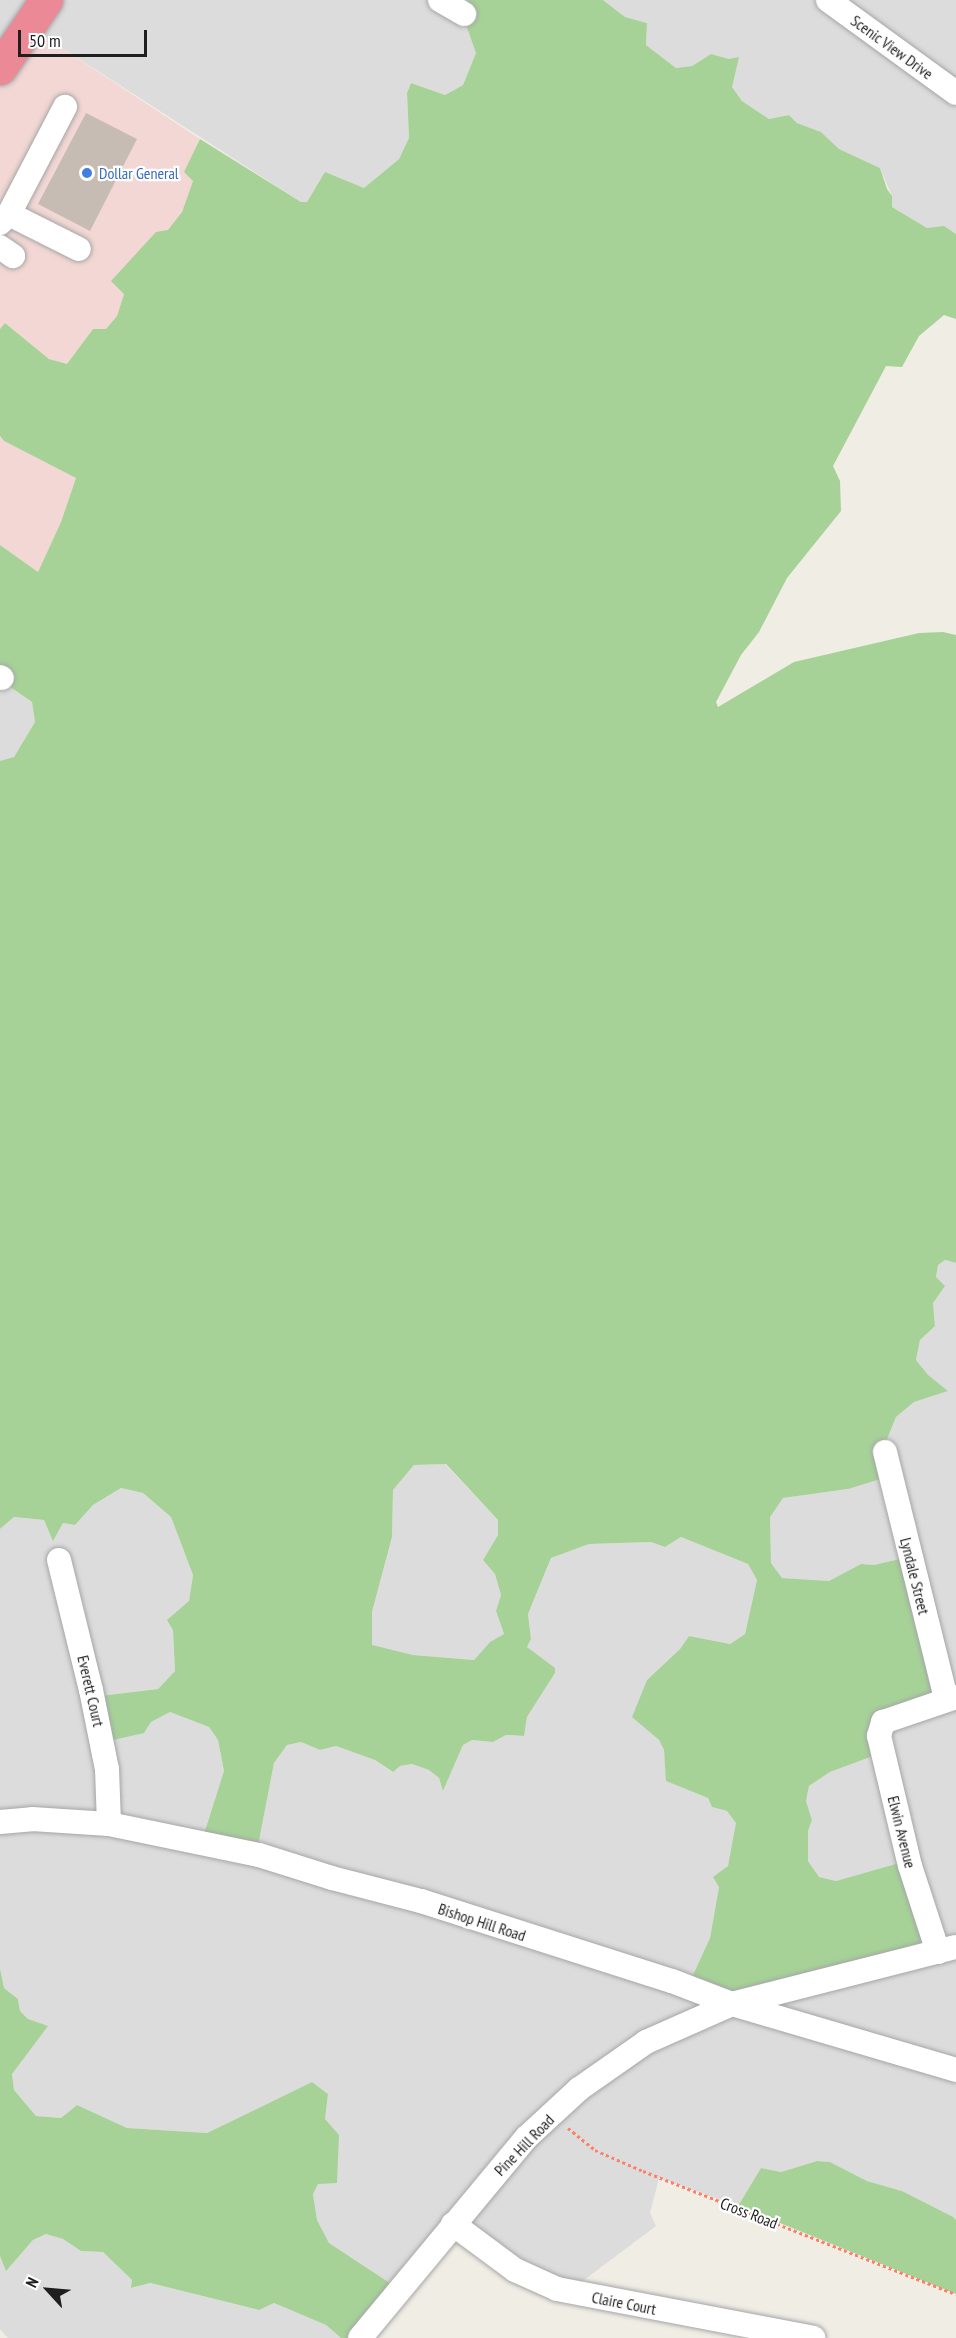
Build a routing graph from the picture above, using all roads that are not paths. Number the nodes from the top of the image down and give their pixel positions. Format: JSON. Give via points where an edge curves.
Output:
{"nodes":[{"id":1,"x":46,"y":0,"type":"edge"},
{"id":2,"x":440,"y":0,"type":"edge"},
{"id":3,"x":828,"y":0,"type":"edge"},
{"id":4,"x":464,"y":14,"type":"dead end"},
{"id":5,"x":1,"y":63,"type":"edge"},
{"id":6,"x":956,"y":93,"type":"edge"},
{"id":7,"x":65,"y":107,"type":"dead end"},
{"id":8,"x":5,"y":218,"type":"edge"},
{"id":9,"x":79,"y":249,"type":"dead end"},
{"id":10,"x":885,"y":1452,"type":"dead end"},
{"id":11,"x":59,"y":1560,"type":"dead end"},
{"id":12,"x":951,"y":1698,"type":"edge"},
{"id":13,"x":0,"y":1822,"type":"edge"},
{"id":14,"x":109,"y":1824,"type":"junction"},
{"id":15,"x":947,"y":1949,"type":"edge"},
{"id":16,"x":732,"y":2004,"type":"junction"},
{"id":17,"x":956,"y":2070,"type":"edge"},
{"id":18,"x":453,"y":2224,"type":"junction"},
{"id":19,"x":360,"y":2338,"type":"edge"},
{"id":20,"x":813,"y":2338,"type":"edge"}],
"edges":[{"from":1,"to":5,"type":"highway"},
{"from":2,"to":4,"type":"street"},
{"from":3,"to":6,"type":"street","name":"Scenic View Drive"},
{"from":7,"to":8,"type":"street"},
{"from":8,"to":9,"type":"street"},
{"from":10,"to":12,"type":"street","name":"Lyndale Street"},
{"from":11,"to":14,"type":"street","name":"Everett Court","via":[[107,1769]]},
{"from":12,"to":15,"type":"street","name":"Elwin Avenue","via":[[884,1722],[879,1736],[910,1866]]},
{"from":13,"to":14,"type":"street","name":"Bishop Hill Road","via":[[32,1819]]},
{"from":14,"to":16,"type":"street","name":"Bishop Hill Road","via":[[259,1855],[672,1981]]},
{"from":15,"to":16,"type":"street"},
{"from":16,"to":17,"type":"street"},
{"from":16,"to":18,"type":"street","name":"Pine Hill Road","via":[[646,2042],[579,2090],[527,2137]]},
{"from":18,"to":19,"type":"street","name":"Pine Hill Road"},
{"from":18,"to":20,"type":"street","name":"Claire Court","via":[[515,2270],[557,2289]]}]}
